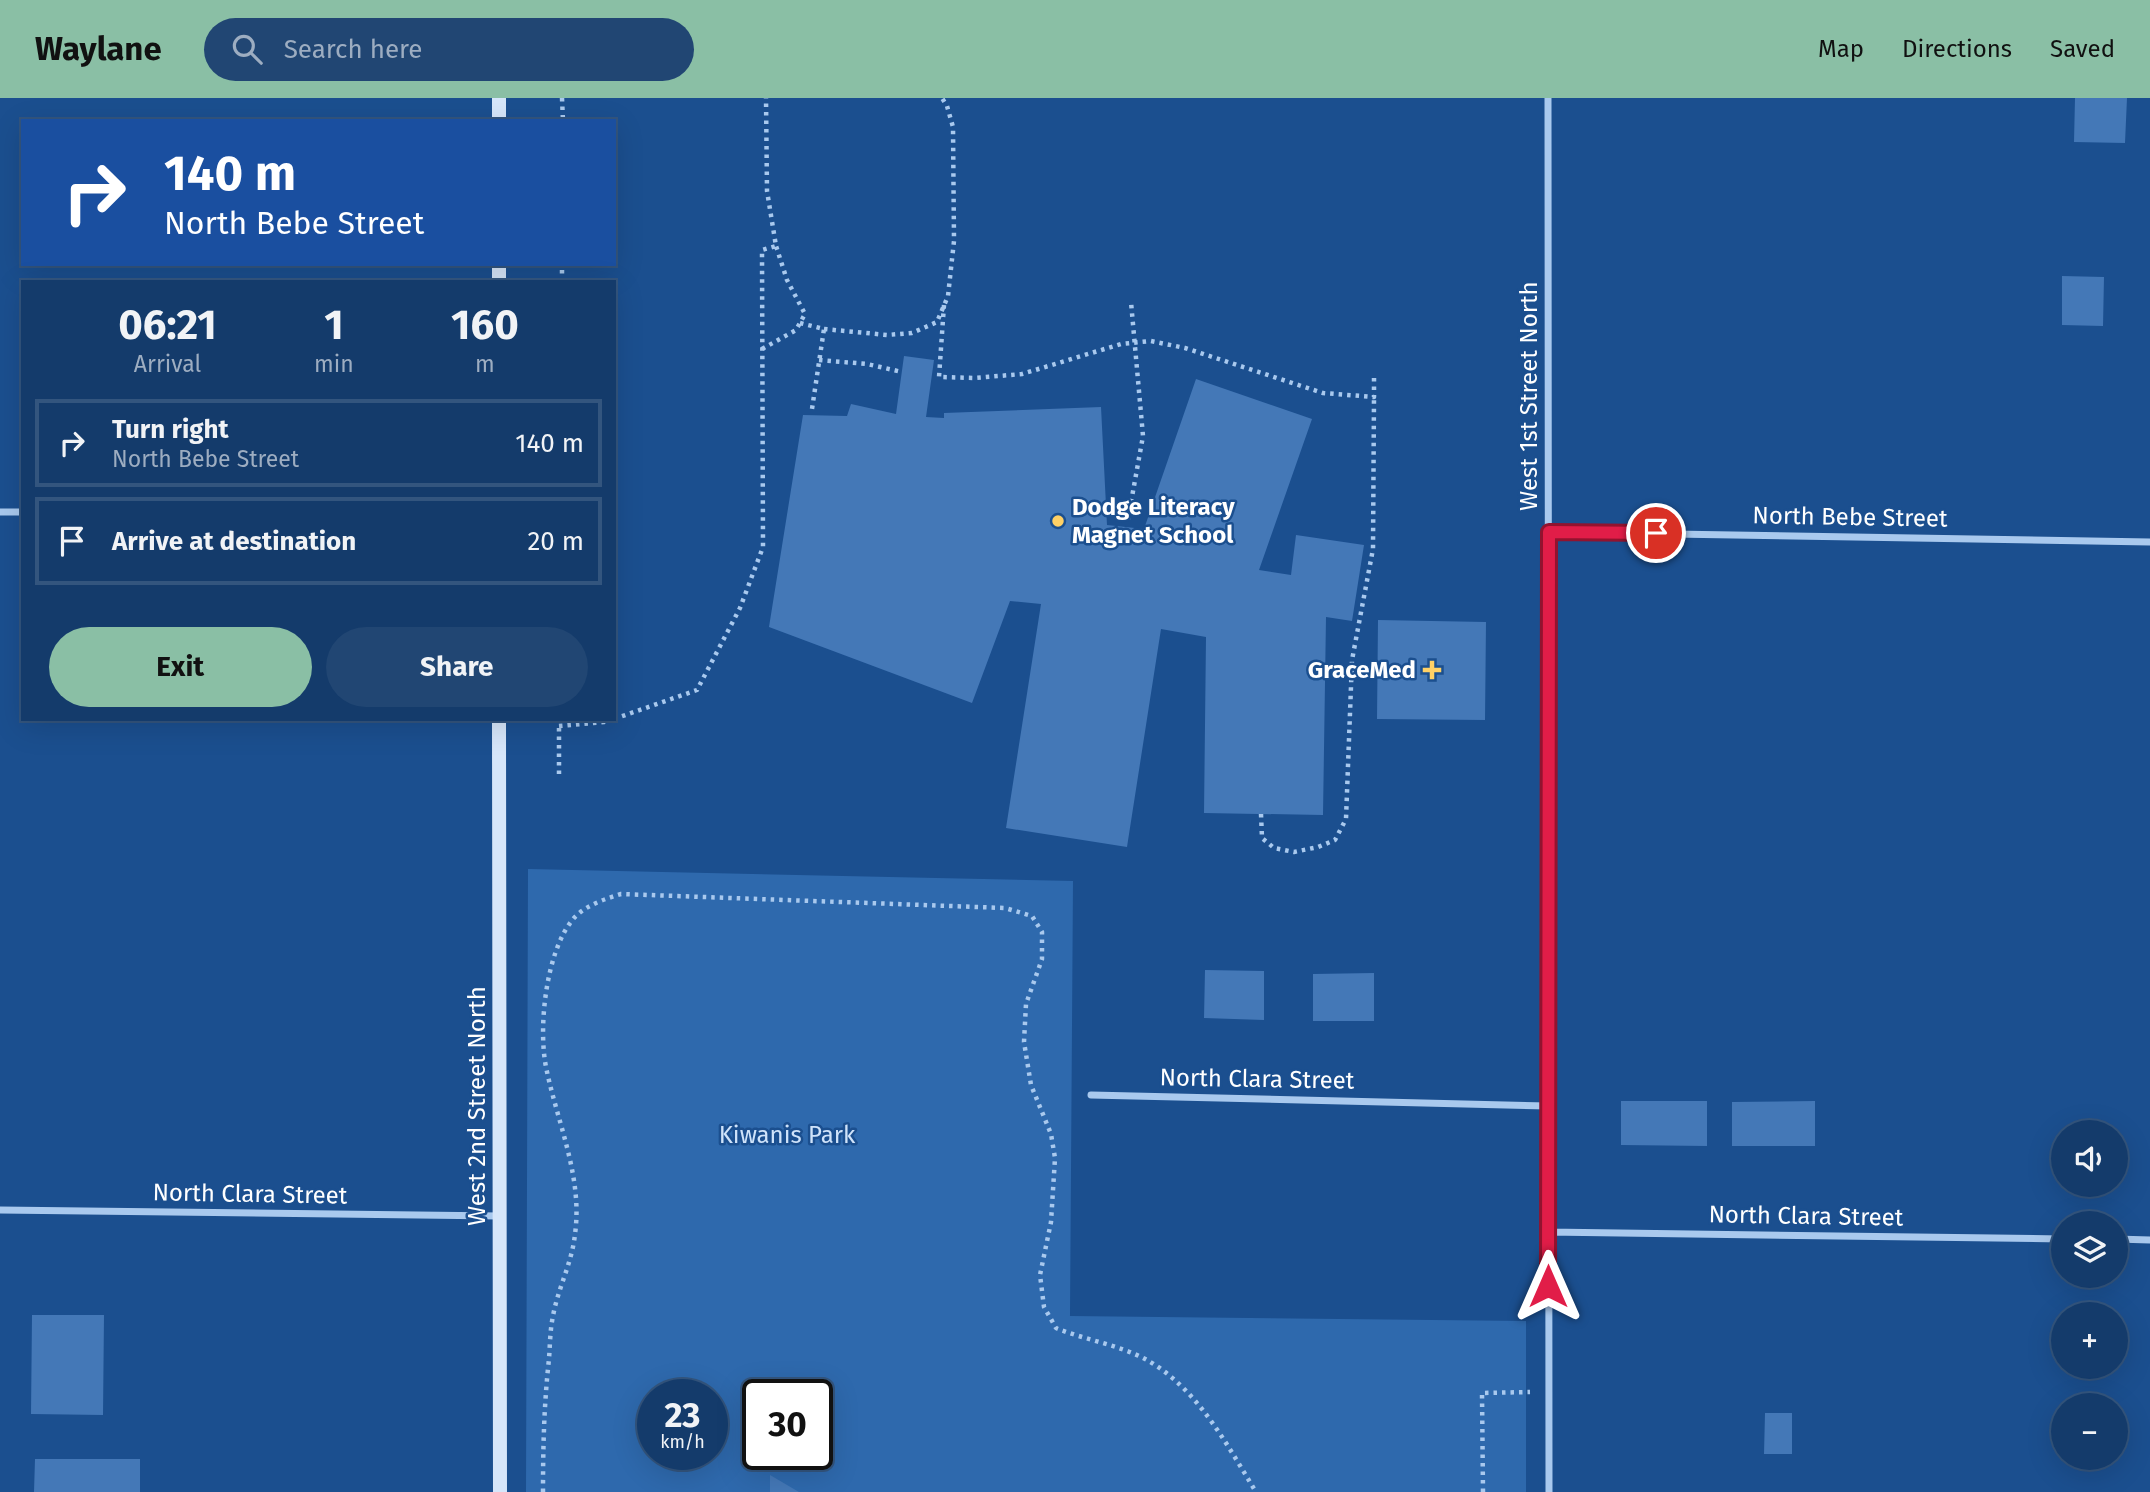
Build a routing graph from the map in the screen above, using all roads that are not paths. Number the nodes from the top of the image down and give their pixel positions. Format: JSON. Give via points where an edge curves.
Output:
{"nodes":[{"id":1,"x":499,"y":98,"type":"edge"},
{"id":2,"x":1548,"y":98,"type":"edge"},
{"id":3,"x":499,"y":119,"type":"edge"},
{"id":4,"x":0,"y":512,"type":"edge"},
{"id":5,"x":21,"y":512,"type":"edge"},
{"id":6,"x":1549,"y":532,"type":"junction"},
{"id":7,"x":2150,"y":542,"type":"edge"},
{"id":8,"x":499,"y":721,"type":"edge"},
{"id":9,"x":1091,"y":1095,"type":"dead end"},
{"id":10,"x":1548,"y":1106,"type":"junction"},
{"id":11,"x":0,"y":1210,"type":"edge"},
{"id":12,"x":500,"y":1216,"type":"junction"},
{"id":13,"x":1548,"y":1232,"type":"junction"},
{"id":14,"x":2051,"y":1239,"type":"edge"},
{"id":15,"x":2128,"y":1239,"type":"edge"},
{"id":16,"x":2150,"y":1240,"type":"edge"},
{"id":17,"x":500,"y":1492,"type":"edge"},
{"id":18,"x":1549,"y":1492,"type":"edge"}],
"edges":[{"from":1,"to":3,"type":"street"},
{"from":2,"to":6,"type":"street","name":"West 1st Street North"},
{"from":4,"to":5,"type":"street"},
{"from":6,"to":7,"type":"street","name":"North Bebe Street"},
{"from":6,"to":10,"type":"street","name":"West 1st Street North"},
{"from":8,"to":12,"type":"street","name":"West 2nd Street North"},
{"from":9,"to":10,"type":"street","name":"North Clara Street"},
{"from":10,"to":13,"type":"street","name":"West 1st Street North"},
{"from":11,"to":12,"type":"street","name":"North Clara Street"},
{"from":12,"to":17,"type":"street","name":"West 2nd Street North"},
{"from":13,"to":14,"type":"street","name":"North Clara Street"},
{"from":13,"to":18,"type":"street","name":"West 1st Street North"},
{"from":15,"to":16,"type":"street"}]}
